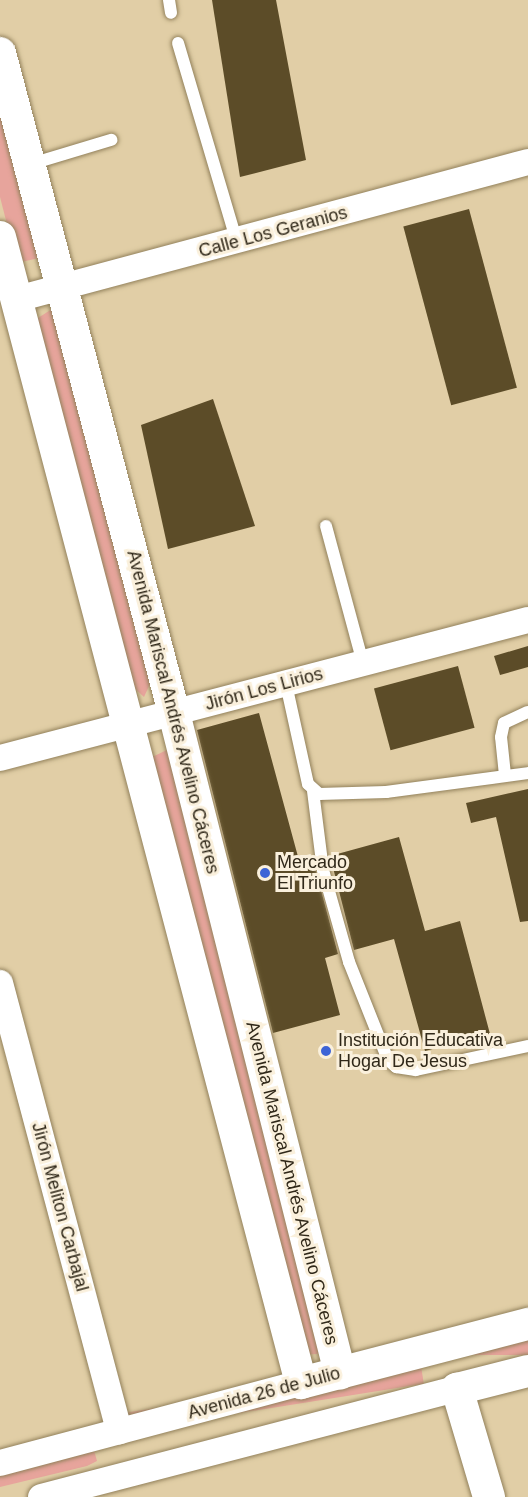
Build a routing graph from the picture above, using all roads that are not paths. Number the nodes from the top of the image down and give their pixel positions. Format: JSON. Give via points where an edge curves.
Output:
{"nodes":[{"id":1,"x":169,"y":0,"type":"edge"},
{"id":2,"x":171,"y":13,"type":"dead end"},
{"id":3,"x":178,"y":43,"type":"dead end"},
{"id":4,"x":0,"y":53,"type":"edge"},
{"id":5,"x":111,"y":140,"type":"dead end"},
{"id":6,"x":528,"y":162,"type":"edge"},
{"id":7,"x":30,"y":165,"type":"junction"},
{"id":8,"x":0,"y":237,"type":"edge"},
{"id":9,"x":238,"y":243,"type":"junction"},
{"id":10,"x":62,"y":288,"type":"junction"},
{"id":11,"x":16,"y":300,"type":"junction"},
{"id":12,"x":326,"y":526,"type":"dead end"},
{"id":13,"x":528,"y":620,"type":"edge"},
{"id":14,"x":363,"y":663,"type":"junction"},
{"id":15,"x":286,"y":684,"type":"junction"},
{"id":16,"x":528,"y":712,"type":"edge"},
{"id":17,"x":174,"y":713,"type":"junction"},
{"id":18,"x":128,"y":725,"type":"junction"},
{"id":19,"x":0,"y":758,"type":"edge"},
{"id":20,"x":528,"y":773,"type":"edge"},
{"id":21,"x":505,"y":775,"type":"junction"},
{"id":22,"x":313,"y":791,"type":"junction"},
{"id":23,"x":0,"y":983,"type":"edge"},
{"id":24,"x":528,"y":1046,"type":"edge"},
{"id":25,"x":528,"y":1324,"type":"edge"},
{"id":26,"x":528,"y":1371,"type":"edge"},
{"id":27,"x":340,"y":1373,"type":"junction"},
{"id":28,"x":301,"y":1383,"type":"junction"},
{"id":29,"x":457,"y":1389,"type":"junction"},
{"id":30,"x":119,"y":1431,"type":"junction"},
{"id":31,"x":0,"y":1463,"type":"edge"},
{"id":32,"x":120,"y":1487,"type":"edge"},
{"id":33,"x":41,"y":1497,"type":"edge"},
{"id":34,"x":489,"y":1497,"type":"edge"}],
"edges":[{"from":1,"to":2,"type":"lane"},
{"from":3,"to":9,"type":"lane"},
{"from":4,"to":7,"type":"street","name":"Avenida Mariscal Andrés Avelino Cáceres"},
{"from":5,"to":7,"type":"lane"},
{"from":6,"to":9,"type":"street","name":"Calle Los Geranios"},
{"from":7,"to":10,"type":"street","name":"Avenida Mariscal Andrés Avelino Cáceres"},
{"from":8,"to":11,"type":"street"},
{"from":9,"to":10,"type":"street","name":"Calle Los Geranios"},
{"from":10,"to":11,"type":"street","name":"Calle Los Geranios"},
{"from":10,"to":17,"type":"street","name":"Avenida Mariscal Andrés Avelino Cáceres"},
{"from":11,"to":18,"type":"street"},
{"from":12,"to":14,"type":"lane"},
{"from":13,"to":14,"type":"street","name":"Jirón Los Lirios"},
{"from":14,"to":15,"type":"street","name":"Jirón Los Lirios"},
{"from":15,"to":17,"type":"street","name":"Jirón Los Lirios"},
{"from":15,"to":22,"type":"lane"},
{"from":16,"to":21,"type":"lane","via":[[504,723],[501,737]]},
{"from":17,"to":18,"type":"street","name":"Jirón Los Lirios"},
{"from":17,"to":27,"type":"street","name":"Avenida Mariscal Andrés Avelino Cáceres"},
{"from":18,"to":19,"type":"street","name":"Jirón Los Lirios"},
{"from":18,"to":28,"type":"street"},
{"from":20,"to":21,"type":"lane"},
{"from":21,"to":22,"type":"lane","via":[[386,792],[332,796]]},
{"from":22,"to":24,"type":"lane","via":[[323,870],[349,962],[388,1060],[396,1067],[416,1070]]},
{"from":23,"to":30,"type":"street","name":"Jirón Meliton Carbajal"},
{"from":25,"to":27,"type":"street","name":"Avenida 26 de Julio"},
{"from":26,"to":29,"type":"street"},
{"from":27,"to":28,"type":"street","name":"Avenida 26 de Julio"},
{"from":28,"to":30,"type":"street","name":"Avenida 26 de Julio"},
{"from":29,"to":32,"type":"street"},
{"from":29,"to":34,"type":"street"},
{"from":30,"to":31,"type":"street","name":"Avenida 26 de Julio"},
{"from":32,"to":33,"type":"street"}]}
